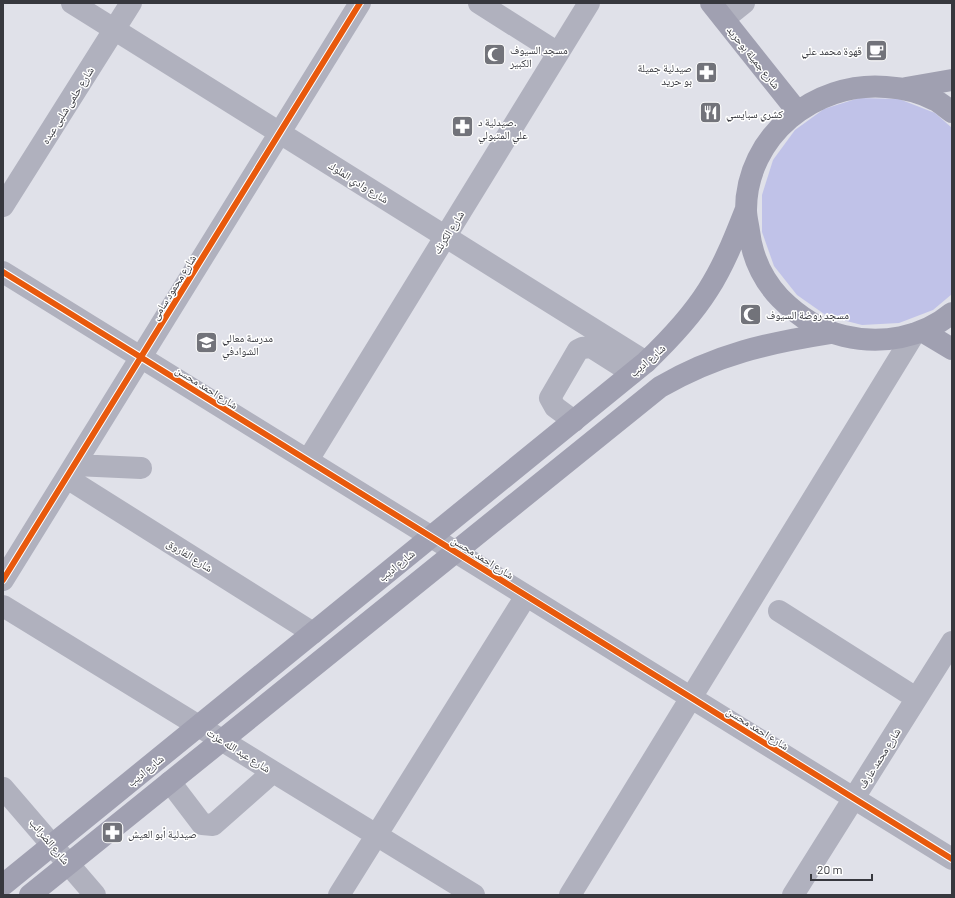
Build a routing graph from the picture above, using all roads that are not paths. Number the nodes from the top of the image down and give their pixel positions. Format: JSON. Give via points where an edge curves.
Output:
{"nodes":[{"id":1,"x":72,"y":3,"type":"edge"},
{"id":2,"x":132,"y":3,"type":"edge"},
{"id":3,"x":360,"y":3,"type":"edge"},
{"id":4,"x":479,"y":3,"type":"edge"},
{"id":5,"x":589,"y":3,"type":"edge"},
{"id":6,"x":744,"y":3,"type":"edge"},
{"id":7,"x":717,"y":11,"type":"edge"},
{"id":8,"x":115,"y":30,"type":"junction"},
{"id":9,"x":558,"y":53,"type":"junction"},
{"id":10,"x":952,"y":80,"type":"edge"},
{"id":11,"x":903,"y":88,"type":"junction"},
{"id":12,"x":797,"y":111,"type":"junction"},
{"id":13,"x":952,"y":112,"type":"edge"},
{"id":14,"x":280,"y":133,"type":"junction"},
{"id":15,"x":3,"y":206,"type":"edge"},
{"id":16,"x":746,"y":209,"type":"junction"},
{"id":17,"x":445,"y":236,"type":"junction"},
{"id":18,"x":3,"y":272,"type":"edge"},
{"id":19,"x":952,"y":313,"type":"edge"},
{"id":20,"x":918,"y":332,"type":"junction"},
{"id":21,"x":832,"y":333,"type":"junction"},
{"id":22,"x":952,"y":349,"type":"edge"},
{"id":23,"x":141,"y":357,"type":"junction"},
{"id":24,"x":639,"y":367,"type":"junction"},
{"id":25,"x":574,"y":421,"type":"junction"},
{"id":26,"x":308,"y":460,"type":"junction"},
{"id":27,"x":141,"y":468,"type":"dead end"},
{"id":28,"x":71,"y":471,"type":"junction"},
{"id":29,"x":431,"y":537,"type":"junction"},
{"id":30,"x":455,"y":552,"type":"junction"},
{"id":31,"x":3,"y":580,"type":"edge"},
{"id":32,"x":526,"y":596,"type":"junction"},
{"id":33,"x":3,"y":606,"type":"edge"},
{"id":34,"x":779,"y":611,"type":"dead end"},
{"id":35,"x":313,"y":633,"type":"junction"},
{"id":36,"x":952,"y":642,"type":"edge"},
{"id":37,"x":690,"y":698,"type":"junction"},
{"id":38,"x":916,"y":698,"type":"junction"},
{"id":39,"x":199,"y":726,"type":"junction"},
{"id":40,"x":222,"y":740,"type":"junction"},
{"id":41,"x":273,"y":772,"type":"junction"},
{"id":42,"x":170,"y":782,"type":"junction"},
{"id":43,"x":3,"y":788,"type":"edge"},
{"id":44,"x":854,"y":798,"type":"junction"},
{"id":45,"x":376,"y":835,"type":"junction"},
{"id":46,"x":53,"y":844,"type":"junction"},
{"id":47,"x":952,"y":859,"type":"edge"},
{"id":48,"x":69,"y":864,"type":"junction"},
{"id":49,"x":3,"y":886,"type":"edge"},
{"id":50,"x":30,"y":895,"type":"edge"},
{"id":51,"x":96,"y":895,"type":"edge"},
{"id":52,"x":339,"y":895,"type":"edge"},
{"id":53,"x":474,"y":895,"type":"edge"},
{"id":54,"x":570,"y":895,"type":"edge"},
{"id":55,"x":793,"y":895,"type":"edge"}],
"edges":[{"from":1,"to":8,"type":"street","name":"شارع وادي الملوك"},
{"from":2,"to":8,"type":"street","name":"شارع حلمى شلبى عبده"},
{"from":3,"to":14,"type":"street","name":"شارع محمود سامى"},
{"from":4,"to":9,"type":"street"},
{"from":5,"to":9,"type":"street","name":"شارع الكرنك"},
{"from":6,"to":7,"type":"street"},
{"from":7,"to":12,"type":"main road","name":"شارع جميلة بوحريد"},
{"from":8,"to":14,"type":"street","name":"شارع وادي الملوك"},
{"from":8,"to":15,"type":"street","name":"شارع حلمى شلبى عبده"},
{"from":9,"to":17,"type":"street","name":"شارع الكرنك"},
{"from":10,"to":11,"type":"main road"},
{"from":11,"to":12,"type":"main road","via":[[866,85],[830,93]]},
{"from":11,"to":13,"type":"main road","via":[[935,100]]},
{"from":12,"to":16,"type":"main road","via":[[776,131],[760,155],[750,181]]},
{"from":14,"to":17,"type":"street","name":"شارع وادي الملوك"},
{"from":14,"to":23,"type":"street","name":"شارع محمود سامى"},
{"from":16,"to":21,"type":"main road","via":[[751,250],[768,286],[796,314]]},
{"from":16,"to":24,"type":"main road","name":"شارع اديب","via":[[723,263],[708,290],[668,342]]},
{"from":17,"to":24,"type":"street","name":"شارع وادي الملوك"},
{"from":17,"to":26,"type":"street","name":"شارع الكرنك"},
{"from":18,"to":23,"type":"street","name":"شارع احمد محسن"},
{"from":19,"to":20,"type":"main road"},
{"from":20,"to":21,"type":"main road","via":[[887,340],[859,340]]},
{"from":20,"to":22,"type":"main road"},
{"from":20,"to":37,"type":"street"},
{"from":21,"to":30,"type":"main road","via":[[752,348],[685,372],[666,383]]},
{"from":23,"to":26,"type":"street","name":"شارع احمد محسن"},
{"from":23,"to":28,"type":"street","name":"شارع محمود سامى"},
{"from":24,"to":25,"type":"main road","name":"شارع اديب"},
{"from":24,"to":25,"type":"street","via":[[591,347],[578,350],[550,398],[555,407]]},
{"from":25,"to":29,"type":"main road","name":"شارع اديب"},
{"from":26,"to":29,"type":"street","name":"شارع احمد محسن"},
{"from":27,"to":28,"type":"street"},
{"from":28,"to":31,"type":"street","name":"شارع محمود سامى"},
{"from":28,"to":35,"type":"street","name":"شارع الفاروق"},
{"from":29,"to":30,"type":"street","name":"شارع احمد محسن"},
{"from":29,"to":35,"type":"main road","name":"شارع اديب"},
{"from":30,"to":32,"type":"street","name":"شارع احمد محسن"},
{"from":30,"to":40,"type":"main road"},
{"from":32,"to":37,"type":"street","name":"شارع احمد محسن"},
{"from":32,"to":45,"type":"street"},
{"from":33,"to":39,"type":"street","name":"شارع عبد الله عزت"},
{"from":34,"to":38,"type":"street"},
{"from":35,"to":39,"type":"main road","name":"شارع اديب"},
{"from":36,"to":38,"type":"street","name":"شارع محمد عارف"},
{"from":37,"to":44,"type":"street","name":"شارع احمد محسن"},
{"from":37,"to":54,"type":"street"},
{"from":38,"to":44,"type":"street","name":"شارع محمد عارف"},
{"from":39,"to":40,"type":"street","name":"شارع عبد الله عزت"},
{"from":39,"to":46,"type":"main road","name":"شارع اديب"},
{"from":40,"to":41,"type":"street","name":"شارع عبد الله عزت"},
{"from":40,"to":42,"type":"main road"},
{"from":41,"to":42,"type":"street","via":[[209,826],[202,824]]},
{"from":41,"to":45,"type":"street","name":"شارع عبد الله عزت"},
{"from":42,"to":48,"type":"main road"},
{"from":43,"to":46,"type":"street","name":"شارع الضرائب"},
{"from":44,"to":47,"type":"street","name":"شارع احمد محسن"},
{"from":44,"to":55,"type":"street","name":"شارع محمد عارف"},
{"from":45,"to":52,"type":"street"},
{"from":45,"to":53,"type":"street","name":"شارع عبد الله عزت"},
{"from":46,"to":48,"type":"street","name":"شارع الضرائب"},
{"from":46,"to":49,"type":"main road","name":"شارع اديب"},
{"from":48,"to":50,"type":"main road"},
{"from":48,"to":51,"type":"street","name":"شارع الضرائب"}]}
